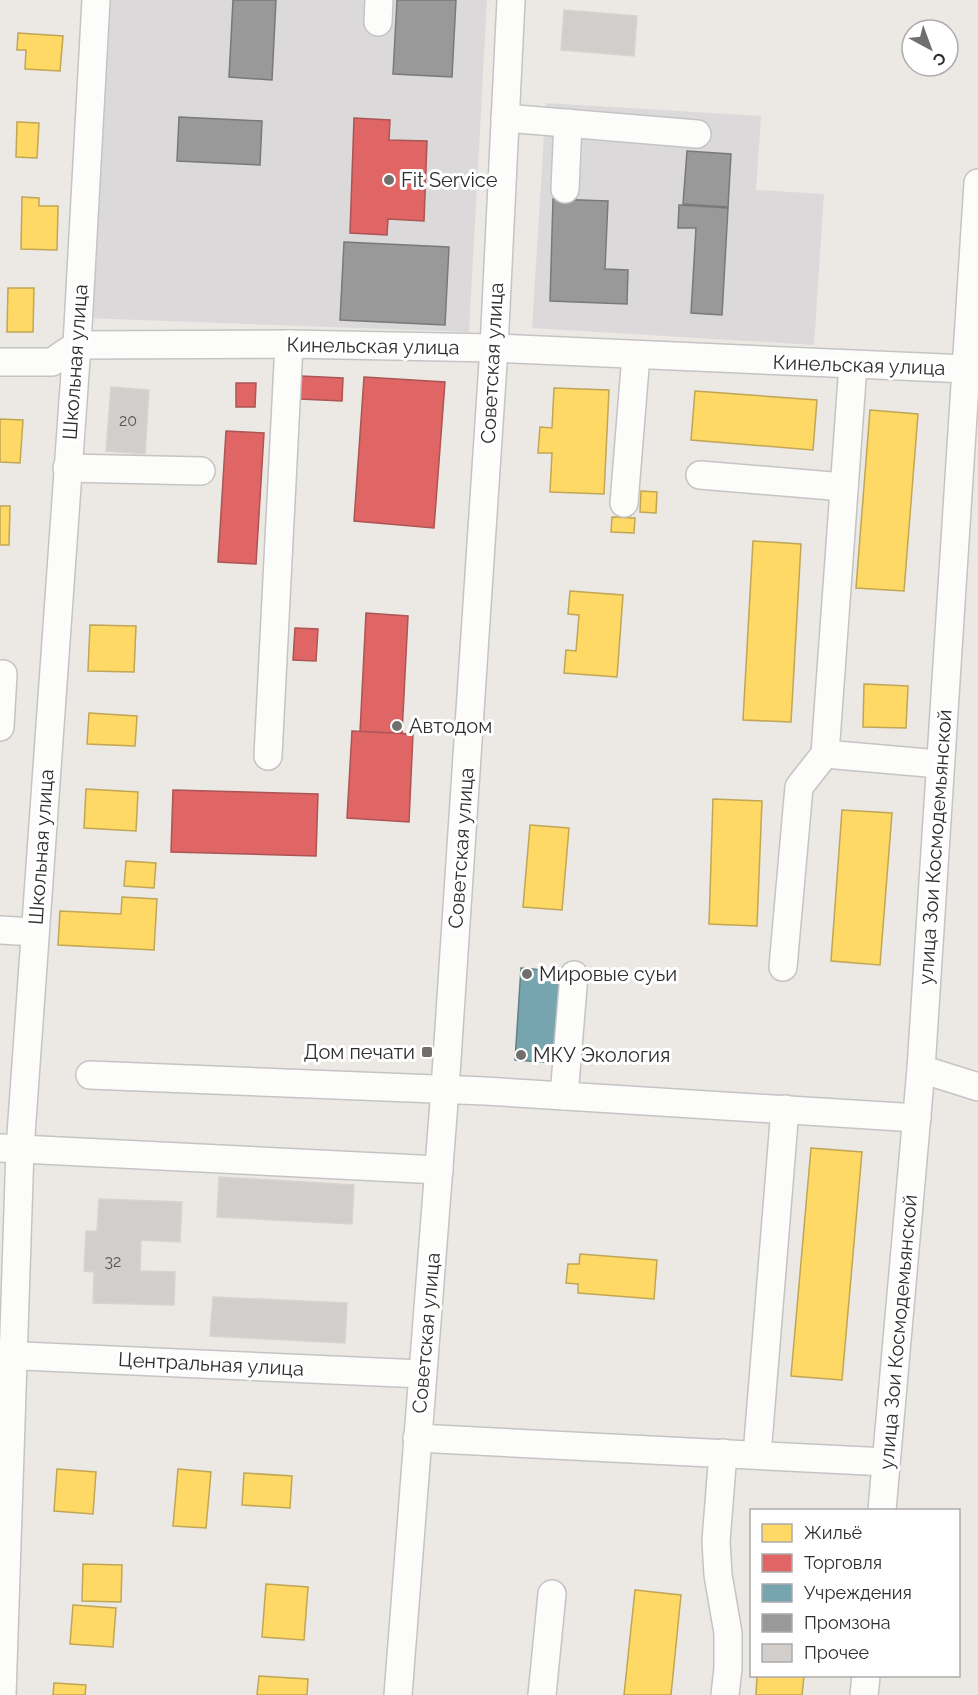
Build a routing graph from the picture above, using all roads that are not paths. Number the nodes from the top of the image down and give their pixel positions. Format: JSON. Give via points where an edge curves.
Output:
{"nodes":[{"id":1,"x":96,"y":0,"type":"edge"},
{"id":2,"x":511,"y":0,"type":"edge"},
{"id":3,"x":505,"y":118,"type":"junction"},
{"id":4,"x":568,"y":123,"type":"junction"},
{"id":5,"x":697,"y":134,"type":"dead end"},
{"id":6,"x":978,"y":183,"type":"edge"},
{"id":7,"x":566,"y":189,"type":"dead end"},
{"id":8,"x":289,"y":344,"type":"junction"},
{"id":9,"x":77,"y":345,"type":"junction"},
{"id":10,"x":494,"y":348,"type":"junction"},
{"id":11,"x":636,"y":355,"type":"junction"},
{"id":12,"x":0,"y":362,"type":"edge"},
{"id":13,"x":853,"y":365,"type":"junction"},
{"id":14,"x":967,"y":369,"type":"junction"},
{"id":15,"x":67,"y":468,"type":"junction"},
{"id":16,"x":201,"y":471,"type":"dead end"},
{"id":17,"x":700,"y":475,"type":"dead end"},
{"id":18,"x":844,"y":487,"type":"junction"},
{"id":19,"x":624,"y":503,"type":"dead end"},
{"id":20,"x":3,"y":674,"type":"dead end"},
{"id":21,"x":0,"y":728,"type":"edge"},
{"id":22,"x":825,"y":754,"type":"junction"},
{"id":23,"x":268,"y":756,"type":"dead end"},
{"id":24,"x":939,"y":764,"type":"junction"},
{"id":25,"x":0,"y":930,"type":"edge"},
{"id":26,"x":35,"y":932,"type":"junction"},
{"id":27,"x":783,"y":967,"type":"dead end"},
{"id":28,"x":574,"y":975,"type":"dead end"},
{"id":29,"x":921,"y":1070,"type":"junction"},
{"id":30,"x":90,"y":1075,"type":"dead end"},
{"id":31,"x":978,"y":1087,"type":"edge"},
{"id":32,"x":445,"y":1089,"type":"junction"},
{"id":33,"x":564,"y":1096,"type":"junction"},
{"id":34,"x":785,"y":1109,"type":"junction"},
{"id":35,"x":917,"y":1118,"type":"junction"},
{"id":36,"x":10,"y":1149,"type":"edge"},
{"id":37,"x":439,"y":1170,"type":"junction"},
{"id":38,"x":7,"y":1355,"type":"edge"},
{"id":39,"x":422,"y":1374,"type":"junction"},
{"id":40,"x":417,"y":1438,"type":"junction"},
{"id":41,"x":723,"y":1453,"type":"junction"},
{"id":42,"x":757,"y":1455,"type":"junction"},
{"id":43,"x":886,"y":1462,"type":"junction"},
{"id":44,"x":882,"y":1509,"type":"edge"},
{"id":45,"x":552,"y":1594,"type":"dead end"},
{"id":46,"x":866,"y":1677,"type":"edge"},
{"id":47,"x":2,"y":1695,"type":"edge"},
{"id":48,"x":398,"y":1695,"type":"edge"},
{"id":49,"x":542,"y":1695,"type":"edge"},
{"id":50,"x":725,"y":1695,"type":"edge"},
{"id":51,"x":864,"y":1695,"type":"edge"}],
"edges":[{"from":1,"to":9,"type":"street","name":"Школьная улица"},
{"from":2,"to":3,"type":"street","name":"Советская улица"},
{"from":3,"to":4,"type":"street"},
{"from":3,"to":10,"type":"street","name":"Советская улица"},
{"from":4,"to":5,"type":"street"},
{"from":4,"to":7,"type":"street"},
{"from":6,"to":14,"type":"street","name":"улица Зои Космодемьянской"},
{"from":8,"to":9,"type":"street","name":"Кинельская улица"},
{"from":8,"to":10,"type":"street","name":"Кинельская улица"},
{"from":8,"to":23,"type":"street"},
{"from":9,"to":12,"type":"street","via":[[52,362]]},
{"from":9,"to":15,"type":"street","name":"Школьная улица"},
{"from":10,"to":11,"type":"street","name":"Кинельская улица"},
{"from":10,"to":32,"type":"street","name":"Советская улица"},
{"from":11,"to":13,"type":"street","name":"Кинельская улица"},
{"from":11,"to":19,"type":"street"},
{"from":13,"to":14,"type":"street","name":"Кинельская улица"},
{"from":13,"to":18,"type":"street"},
{"from":14,"to":24,"type":"street","name":"улица Зои Космодемьянской"},
{"from":15,"to":16,"type":"street"},
{"from":15,"to":26,"type":"street","name":"Школьная улица"},
{"from":17,"to":18,"type":"street"},
{"from":18,"to":22,"type":"street"},
{"from":20,"to":21,"type":"street"},
{"from":22,"to":24,"type":"street"},
{"from":22,"to":27,"type":"street","via":[[799,787]]},
{"from":24,"to":29,"type":"street","name":"улица Зои Космодемьянской"},
{"from":25,"to":26,"type":"street"},
{"from":26,"to":36,"type":"street","name":"Школьная улица"},
{"from":28,"to":33,"type":"street"},
{"from":29,"to":31,"type":"street"},
{"from":29,"to":35,"type":"street","name":"улица Зои Космодемьянской"},
{"from":30,"to":32,"type":"street"},
{"from":32,"to":33,"type":"street"},
{"from":32,"to":37,"type":"street","name":"Советская улица"},
{"from":33,"to":34,"type":"street"},
{"from":34,"to":35,"type":"street"},
{"from":34,"to":42,"type":"street"},
{"from":35,"to":43,"type":"street","name":"улица Зои Космодемьянской"},
{"from":36,"to":37,"type":"street"},
{"from":36,"to":38,"type":"street","name":"Школьная улица"},
{"from":37,"to":39,"type":"street","name":"Советская улица"},
{"from":38,"to":39,"type":"street","name":"Центральная улица"},
{"from":38,"to":47,"type":"street","name":"Школьная улица"},
{"from":39,"to":40,"type":"street","name":"Советская улица"},
{"from":40,"to":41,"type":"street"},
{"from":40,"to":48,"type":"street","name":"Советская улица"},
{"from":41,"to":42,"type":"street"},
{"from":41,"to":50,"type":"street","via":[[716,1541],[728,1633]]},
{"from":42,"to":43,"type":"street"},
{"from":43,"to":44,"type":"street","name":"улица Зои Космодемьянской"},
{"from":45,"to":49,"type":"street"},
{"from":46,"to":51,"type":"street"}]}
